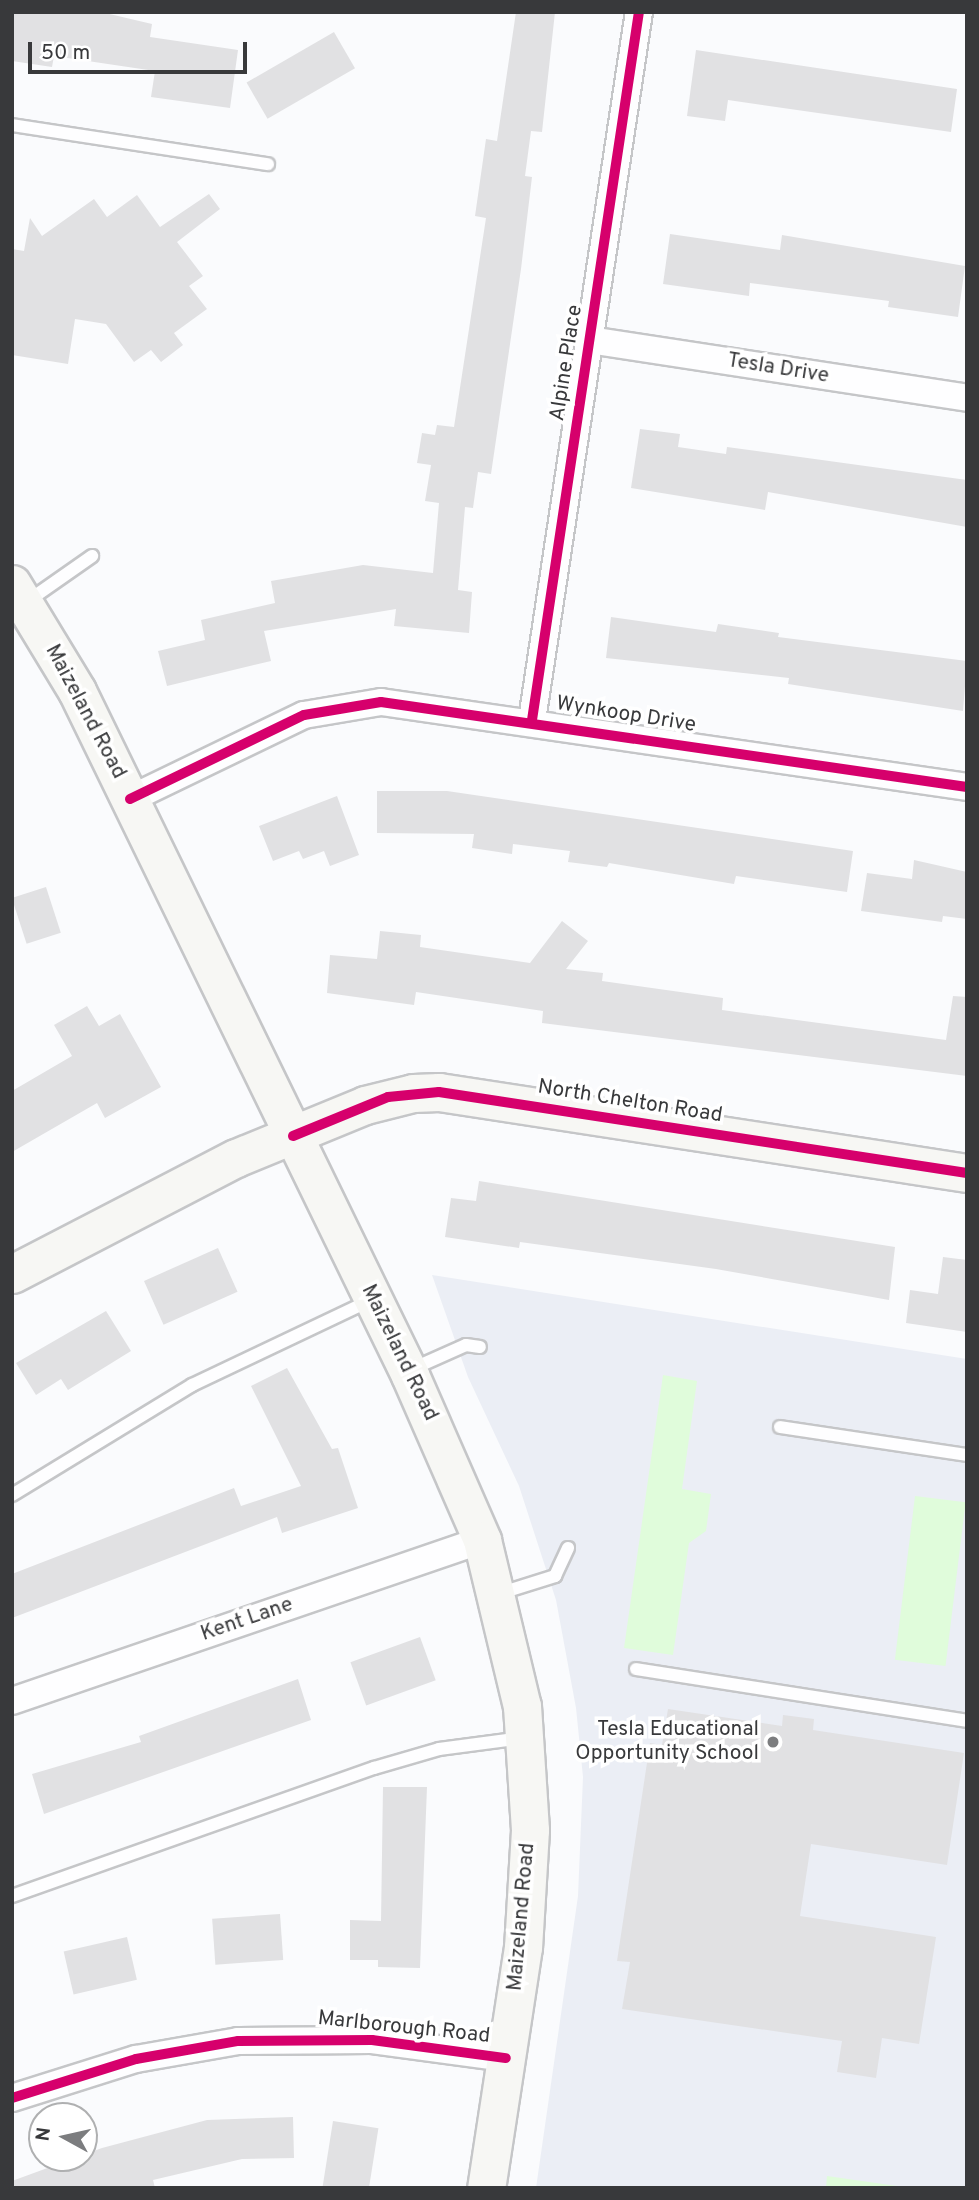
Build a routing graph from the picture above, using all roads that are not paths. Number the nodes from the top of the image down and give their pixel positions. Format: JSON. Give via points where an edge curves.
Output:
{"nodes":[{"id":1,"x":639,"y":12,"type":"edge"},
{"id":2,"x":12,"y":125,"type":"edge"},
{"id":3,"x":268,"y":164,"type":"dead end"},
{"id":4,"x":590,"y":340,"type":"junction"},
{"id":5,"x":967,"y":398,"type":"edge"},
{"id":6,"x":92,"y":556,"type":"dead end"},
{"id":7,"x":19,"y":593,"type":"edge"},
{"id":8,"x":532,"y":720,"type":"junction"},
{"id":9,"x":967,"y":787,"type":"edge"},
{"id":10,"x":130,"y":799,"type":"junction"},
{"id":11,"x":293,"y":1136,"type":"junction"},
{"id":12,"x":967,"y":1173,"type":"edge"},
{"id":13,"x":12,"y":1274,"type":"edge"},
{"id":14,"x":372,"y":1299,"type":"junction"},
{"id":15,"x":480,"y":1347,"type":"dead end"},
{"id":16,"x":408,"y":1371,"type":"junction"},
{"id":17,"x":780,"y":1427,"type":"dead end"},
{"id":18,"x":967,"y":1455,"type":"edge"},
{"id":19,"x":12,"y":1495,"type":"edge"},
{"id":20,"x":482,"y":1541,"type":"junction"},
{"id":21,"x":568,"y":1548,"type":"dead end"},
{"id":22,"x":498,"y":1594,"type":"junction"},
{"id":23,"x":636,"y":1669,"type":"dead end"},
{"id":24,"x":12,"y":1701,"type":"edge"},
{"id":25,"x":967,"y":1721,"type":"edge"},
{"id":26,"x":526,"y":1738,"type":"junction"},
{"id":27,"x":12,"y":1896,"type":"edge"},
{"id":28,"x":506,"y":2058,"type":"junction"},
{"id":29,"x":12,"y":2098,"type":"edge"},
{"id":30,"x":486,"y":2188,"type":"edge"}],
"edges":[{"from":1,"to":4,"type":"street","name":"Alpine Place"},
{"from":2,"to":3,"type":"lane"},
{"from":4,"to":5,"type":"street","name":"Tesla Drive"},
{"from":4,"to":8,"type":"street","name":"Alpine Place"},
{"from":6,"to":7,"type":"lane"},
{"from":7,"to":10,"type":"main road","name":"Maizeland Road","via":[[77,691]]},
{"from":8,"to":9,"type":"street","name":"Wynkoop Drive"},
{"from":8,"to":10,"type":"street","name":"Wynkoop Drive","via":[[420,704],[343,706],[268,730]]},
{"from":10,"to":11,"type":"main road","name":"Maizeland Road"},
{"from":11,"to":12,"type":"main road","name":"North Chelton Road","via":[[388,1097],[439,1092]]},
{"from":11,"to":13,"type":"main road","name":"North Chelton Road","via":[[236,1158]]},
{"from":11,"to":14,"type":"main road","name":"Maizeland Road"},
{"from":14,"to":16,"type":"main road","name":"Maizeland Road"},
{"from":14,"to":19,"type":"lane","via":[[192,1385]]},
{"from":15,"to":16,"type":"lane","via":[[466,1345]]},
{"from":16,"to":20,"type":"main road","name":"Maizeland Road"},
{"from":17,"to":18,"type":"lane"},
{"from":20,"to":22,"type":"main road","name":"Maizeland Road"},
{"from":20,"to":24,"type":"street","name":"Kent Lane"},
{"from":21,"to":22,"type":"lane","via":[[555,1576]]},
{"from":22,"to":26,"type":"main road","name":"Maizeland Road"},
{"from":23,"to":25,"type":"lane"},
{"from":26,"to":27,"type":"lane","via":[[439,1749],[374,1768]]},
{"from":26,"to":28,"type":"main road","name":"Maizeland Road","via":[[528,1889]]},
{"from":28,"to":29,"type":"street","name":"Marlborough Road","via":[[372,2040],[239,2041],[136,2059]]},
{"from":28,"to":30,"type":"main road","name":"Maizeland Road"}]}
